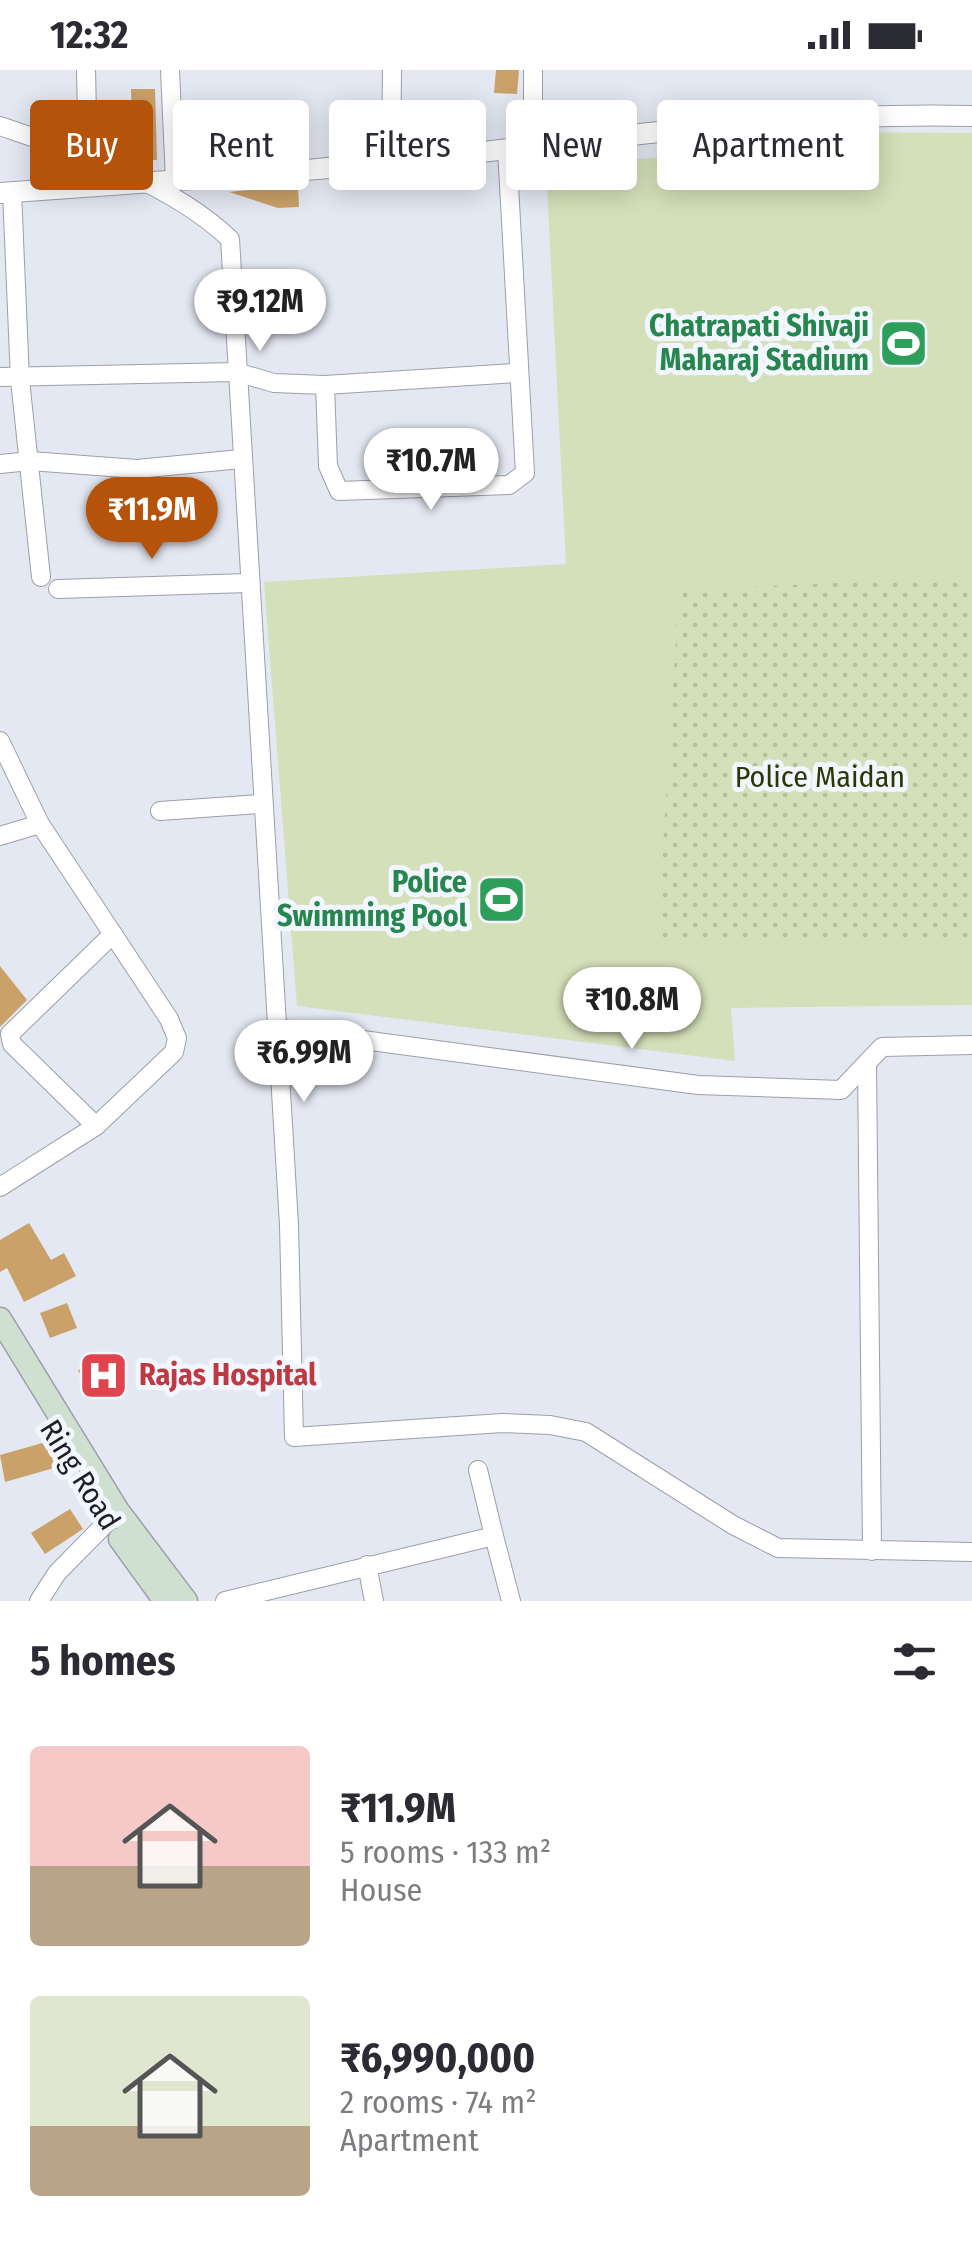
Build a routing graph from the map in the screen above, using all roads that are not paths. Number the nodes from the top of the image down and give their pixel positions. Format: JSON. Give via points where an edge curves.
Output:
{"nodes":[{"id":1,"x":86,"y":70,"type":"edge"},
{"id":2,"x":170,"y":70,"type":"edge"},
{"id":3,"x":392,"y":70,"type":"edge"},
{"id":4,"x":533,"y":70,"type":"edge"},
{"id":5,"x":87,"y":100,"type":"edge"},
{"id":6,"x":392,"y":100,"type":"edge"},
{"id":7,"x":533,"y":100,"type":"edge"},
{"id":8,"x":972,"y":116,"type":"edge"},
{"id":9,"x":0,"y":126,"type":"edge"},
{"id":10,"x":637,"y":134,"type":"edge"},
{"id":11,"x":173,"y":136,"type":"edge"},
{"id":12,"x":30,"y":137,"type":"edge"},
{"id":13,"x":153,"y":187,"type":"edge"},
{"id":14,"x":37,"y":190,"type":"edge"},
{"id":15,"x":509,"y":190,"type":"edge"},
{"id":16,"x":6,"y":192,"type":"edge"},
{"id":17,"x":236,"y":372,"type":"junction"},
{"id":18,"x":516,"y":373,"type":"junction"},
{"id":19,"x":0,"y":376,"type":"edge"},
{"id":20,"x":20,"y":380,"type":"junction"},
{"id":21,"x":326,"y":385,"type":"junction"},
{"id":22,"x":241,"y":459,"type":"junction"},
{"id":23,"x":30,"y":461,"type":"junction"},
{"id":24,"x":0,"y":464,"type":"edge"},
{"id":25,"x":41,"y":578,"type":"dead end"},
{"id":26,"x":248,"y":583,"type":"junction"},
{"id":27,"x":58,"y":589,"type":"dead end"},
{"id":28,"x":0,"y":741,"type":"edge"},
{"id":29,"x":261,"y":804,"type":"junction"},
{"id":30,"x":160,"y":811,"type":"dead end"},
{"id":31,"x":40,"y":824,"type":"junction"},
{"id":32,"x":0,"y":836,"type":"edge"},
{"id":33,"x":114,"y":934,"type":"junction"},
{"id":34,"x":274,"y":1028,"type":"junction"},
{"id":35,"x":972,"y":1045,"type":"edge"},
{"id":36,"x":867,"y":1064,"type":"junction"},
{"id":37,"x":96,"y":1126,"type":"junction"},
{"id":38,"x":0,"y":1188,"type":"edge"},
{"id":39,"x":0,"y":1320,"type":"edge"},
{"id":40,"x":0,"y":1346,"type":"edge"},
{"id":41,"x":478,"y":1470,"type":"dead end"},
{"id":42,"x":112,"y":1515,"type":"junction"},
{"id":43,"x":494,"y":1536,"type":"junction"},
{"id":44,"x":872,"y":1550,"type":"junction"},
{"id":45,"x":972,"y":1552,"type":"edge"},
{"id":46,"x":367,"y":1566,"type":"junction"},
{"id":47,"x":39,"y":1601,"type":"edge"},
{"id":48,"x":164,"y":1601,"type":"edge"},
{"id":49,"x":186,"y":1601,"type":"edge"},
{"id":50,"x":225,"y":1601,"type":"edge"},
{"id":51,"x":374,"y":1601,"type":"edge"},
{"id":52,"x":511,"y":1601,"type":"edge"}],
"edges":[{"from":1,"to":5,"type":"street"},
{"from":2,"to":11,"type":"street"},
{"from":3,"to":6,"type":"street"},
{"from":4,"to":7,"type":"street"},
{"from":8,"to":10,"type":"street","via":[[905,114]]},
{"from":9,"to":12,"type":"street"},
{"from":13,"to":17,"type":"street","via":[[204,215],[230,239]]},
{"from":14,"to":16,"type":"street"},
{"from":15,"to":18,"type":"street"},
{"from":16,"to":20,"type":"street"},
{"from":17,"to":20,"type":"street"},
{"from":17,"to":21,"type":"street"},
{"from":17,"to":22,"type":"street"},
{"from":18,"to":21,"type":"street"},
{"from":18,"to":21,"type":"street","via":[[524,473],[490,486],[339,492],[328,466]]},
{"from":19,"to":20,"type":"street"},
{"from":20,"to":23,"type":"street"},
{"from":22,"to":23,"type":"street","via":[[137,468]]},
{"from":22,"to":26,"type":"street"},
{"from":23,"to":24,"type":"street"},
{"from":23,"to":25,"type":"street"},
{"from":26,"to":27,"type":"street"},
{"from":26,"to":29,"type":"street"},
{"from":28,"to":31,"type":"street"},
{"from":29,"to":30,"type":"street"},
{"from":29,"to":34,"type":"street"},
{"from":31,"to":32,"type":"street"},
{"from":31,"to":33,"type":"street"},
{"from":33,"to":37,"type":"street","via":[[177,1038],[174,1052]]},
{"from":33,"to":37,"type":"street","via":[[10,1034],[12,1044]]},
{"from":34,"to":36,"type":"street","via":[[698,1085],[841,1090]]},
{"from":34,"to":44,"type":"street","via":[[289,1225],[294,1437],[502,1422],[586,1432],[778,1548]]},
{"from":35,"to":36,"type":"street","via":[[882,1047]]},
{"from":36,"to":44,"type":"street"},
{"from":37,"to":38,"type":"street"},
{"from":39,"to":42,"type":"main road"},
{"from":40,"to":42,"type":"main road","name":"Ring Road"},
{"from":41,"to":43,"type":"street"},
{"from":42,"to":47,"type":"street"},
{"from":42,"to":48,"type":"main road","name":"Ring Road"},
{"from":42,"to":49,"type":"main road"},
{"from":43,"to":46,"type":"street"},
{"from":43,"to":52,"type":"street"},
{"from":44,"to":45,"type":"street"},
{"from":46,"to":50,"type":"street"},
{"from":46,"to":51,"type":"street"}]}
